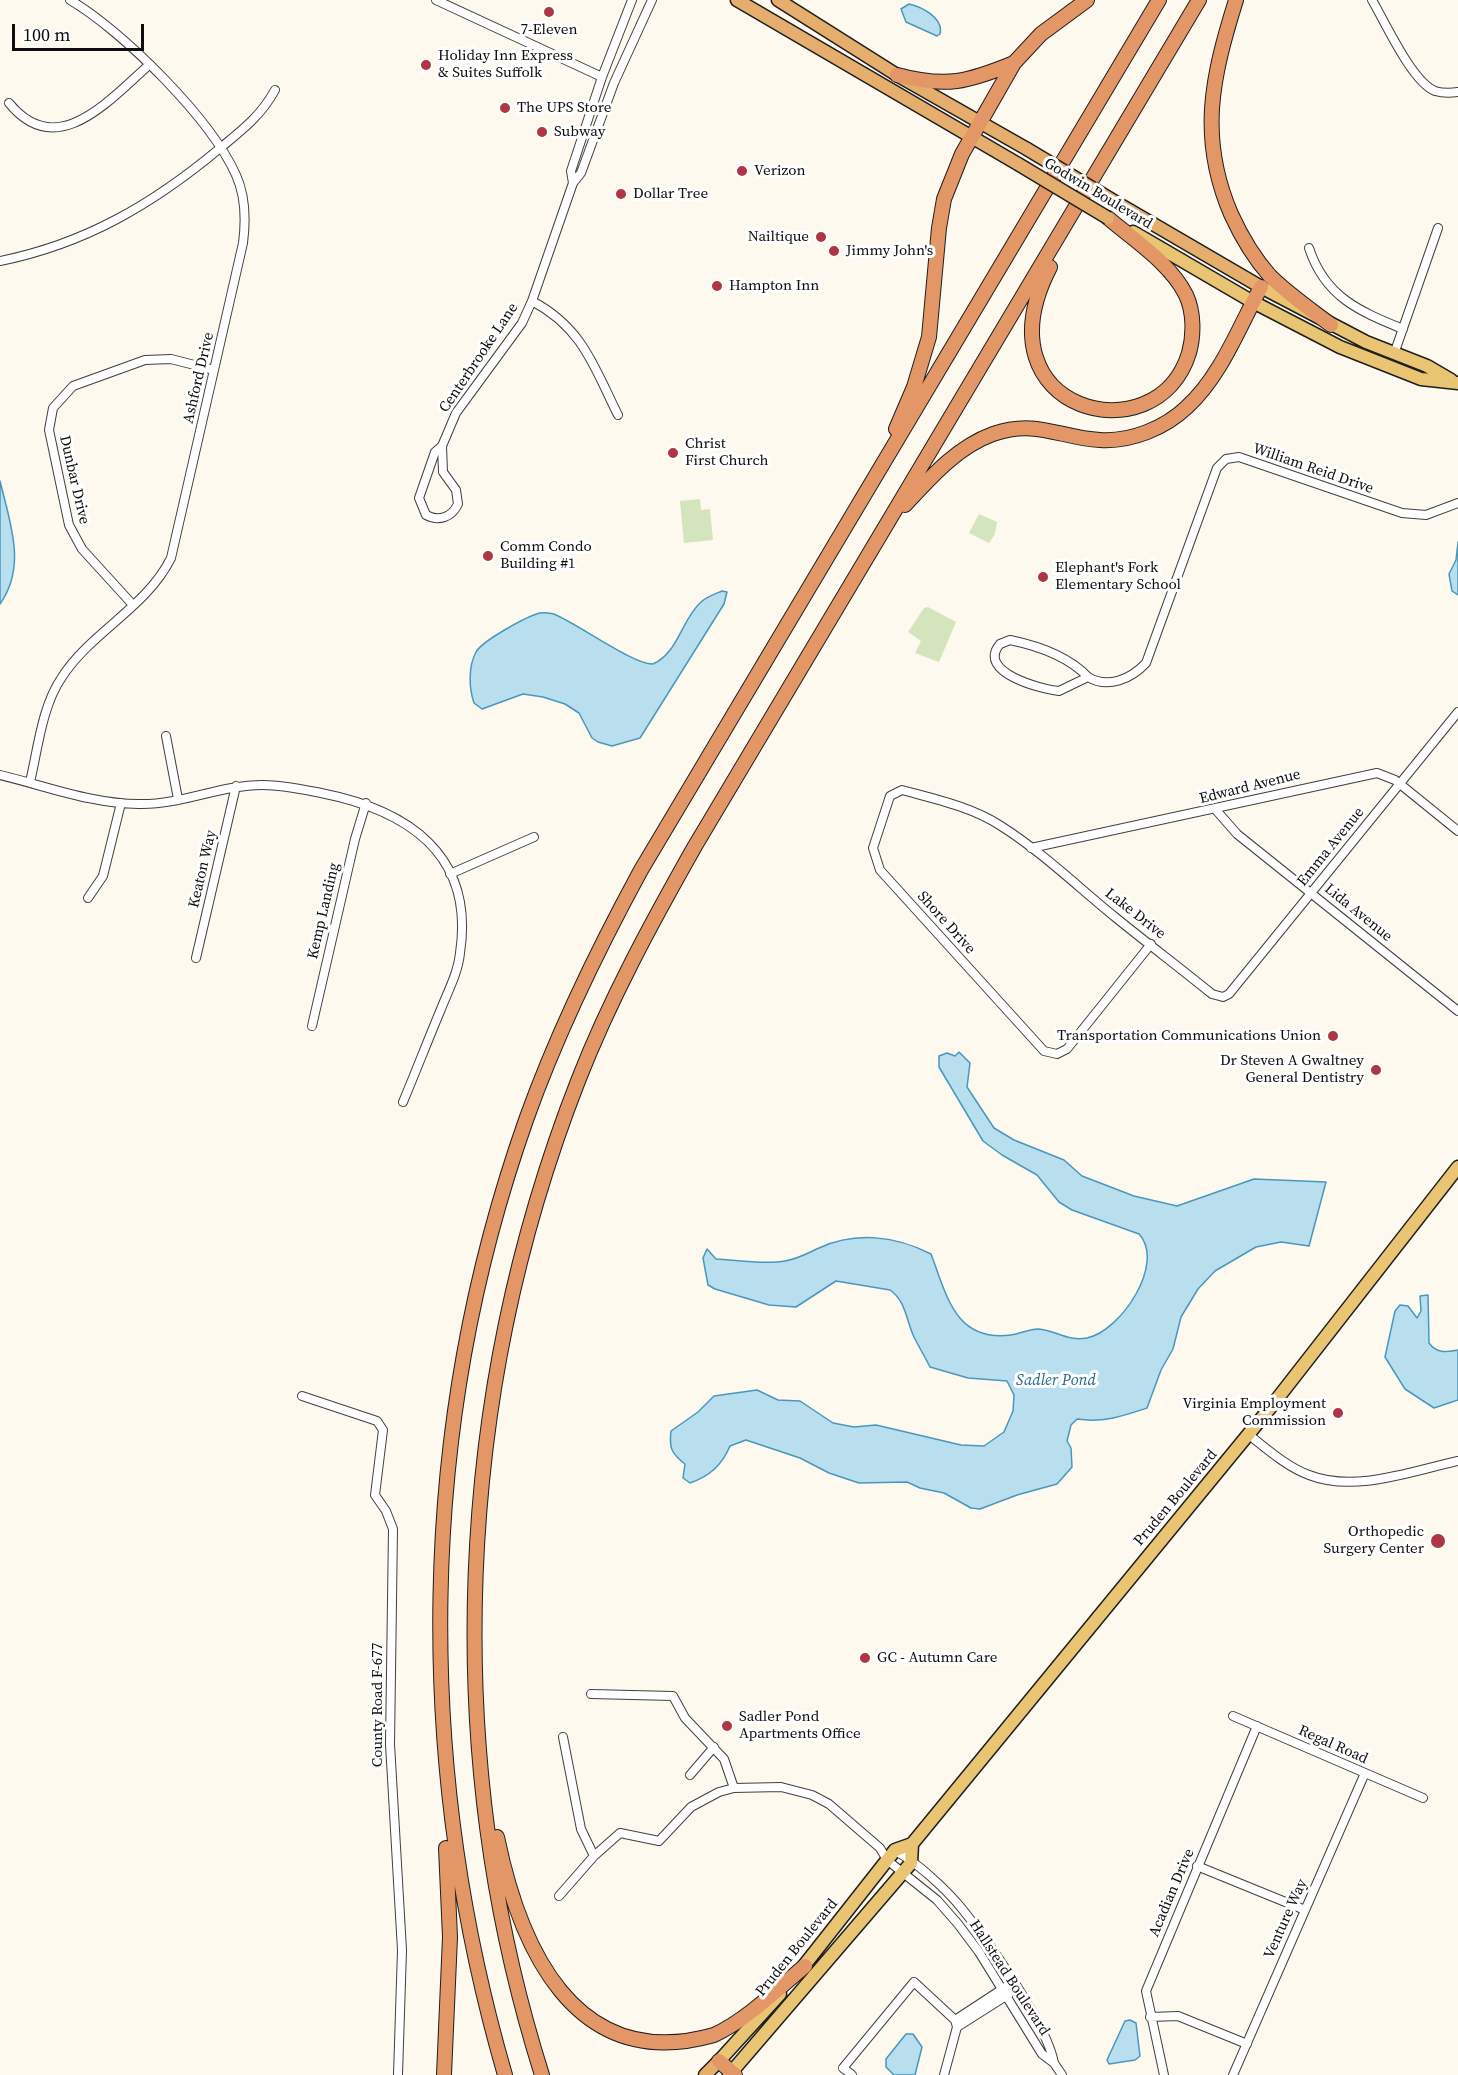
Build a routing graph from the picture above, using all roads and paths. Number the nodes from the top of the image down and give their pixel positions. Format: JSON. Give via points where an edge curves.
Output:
{"nodes":[{"id":1,"x":70,"y":0,"type":"edge"},
{"id":2,"x":436,"y":0,"type":"edge"},
{"id":3,"x":632,"y":0,"type":"edge"},
{"id":4,"x":652,"y":0,"type":"edge"},
{"id":5,"x":737,"y":0,"type":"edge"},
{"id":6,"x":778,"y":0,"type":"edge"},
{"id":7,"x":1087,"y":0,"type":"edge"},
{"id":8,"x":1159,"y":0,"type":"edge"},
{"id":9,"x":1199,"y":0,"type":"edge"},
{"id":10,"x":1236,"y":0,"type":"edge"},
{"id":11,"x":1372,"y":0,"type":"edge"},
{"id":12,"x":1014,"y":63,"type":"junction"},
{"id":13,"x":149,"y":65,"type":"junction"},
{"id":14,"x":897,"y":75,"type":"junction"},
{"id":15,"x":602,"y":77,"type":"junction"},
{"id":16,"x":276,"y":90,"type":"dead end"},
{"id":17,"x":1458,"y":92,"type":"edge"},
{"id":18,"x":9,"y":104,"type":"dead end"},
{"id":19,"x":979,"y":122,"type":"junction"},
{"id":20,"x":971,"y":136,"type":"junction"},
{"id":21,"x":219,"y":149,"type":"junction"},
{"id":22,"x":573,"y":183,"type":"junction"},
{"id":23,"x":1108,"y":218,"type":"junction"},
{"id":24,"x":1066,"y":224,"type":"junction"},
{"id":25,"x":1438,"y":228,"type":"dead end"},
{"id":26,"x":1309,"y":248,"type":"dead end"},
{"id":27,"x":0,"y":261,"type":"edge"},
{"id":28,"x":1261,"y":287,"type":"junction"},
{"id":29,"x":532,"y":301,"type":"junction"},
{"id":30,"x":1253,"y":302,"type":"junction"},
{"id":31,"x":1331,"y":325,"type":"junction"},
{"id":32,"x":1403,"y":330,"type":"junction"},
{"id":33,"x":1394,"y":354,"type":"junction"},
{"id":34,"x":214,"y":370,"type":"junction"},
{"id":35,"x":1457,"y":383,"type":"edge"},
{"id":36,"x":618,"y":416,"type":"dead end"},
{"id":37,"x":442,"y":446,"type":"junction"},
{"id":38,"x":1458,"y":503,"type":"edge"},
{"id":39,"x":886,"y":526,"type":"junction"},
{"id":40,"x":845,"y":528,"type":"junction"},
{"id":41,"x":133,"y":605,"type":"junction"},
{"id":42,"x":1088,"y":677,"type":"junction"},
{"id":43,"x":1458,"y":712,"type":"edge"},
{"id":44,"x":166,"y":736,"type":"dead end"},
{"id":45,"x":0,"y":775,"type":"edge"},
{"id":46,"x":30,"y":782,"type":"junction"},
{"id":47,"x":1400,"y":783,"type":"junction"},
{"id":48,"x":236,"y":786,"type":"junction"},
{"id":49,"x":178,"y":799,"type":"junction"},
{"id":50,"x":121,"y":803,"type":"junction"},
{"id":51,"x":366,"y":803,"type":"junction"},
{"id":52,"x":1215,"y":810,"type":"junction"},
{"id":53,"x":1458,"y":831,"type":"edge"},
{"id":54,"x":534,"y":837,"type":"dead end"},
{"id":55,"x":1031,"y":848,"type":"junction"},
{"id":56,"x":450,"y":874,"type":"junction"},
{"id":57,"x":1312,"y":892,"type":"junction"},
{"id":58,"x":88,"y":898,"type":"dead end"},
{"id":59,"x":1151,"y":944,"type":"junction"},
{"id":60,"x":196,"y":958,"type":"dead end"},
{"id":61,"x":1223,"y":997,"type":"joint"},
{"id":62,"x":1458,"y":1011,"type":"edge"},
{"id":63,"x":312,"y":1026,"type":"dead end"},
{"id":64,"x":403,"y":1102,"type":"dead end"},
{"id":65,"x":1458,"y":1167,"type":"edge"},
{"id":66,"x":302,"y":1396,"type":"dead end"},
{"id":67,"x":1248,"y":1434,"type":"junction"},
{"id":68,"x":1458,"y":1461,"type":"edge"},
{"id":69,"x":475,"y":1682,"type":"junction"},
{"id":70,"x":591,"y":1694,"type":"dead end"},
{"id":71,"x":1233,"y":1716,"type":"dead end"},
{"id":72,"x":1257,"y":1726,"type":"junction"},
{"id":73,"x":563,"y":1737,"type":"dead end"},
{"id":74,"x":443,"y":1738,"type":"junction"},
{"id":75,"x":714,"y":1747,"type":"junction"},
{"id":76,"x":1365,"y":1773,"type":"junction"},
{"id":77,"x":690,"y":1775,"type":"dead end"},
{"id":78,"x":734,"y":1788,"type":"junction"},
{"id":79,"x":1423,"y":1798,"type":"dead end"},
{"id":80,"x":912,"y":1844,"type":"junction"},
{"id":81,"x":880,"y":1848,"type":"junction"},
{"id":82,"x":895,"y":1850,"type":"junction"},
{"id":83,"x":594,"y":1856,"type":"junction"},
{"id":84,"x":887,"y":1860,"type":"junction"},
{"id":85,"x":1197,"y":1866,"type":"junction"},
{"id":86,"x":907,"y":1867,"type":"junction"},
{"id":87,"x":559,"y":1896,"type":"dead end"},
{"id":88,"x":1305,"y":1910,"type":"junction"},
{"id":89,"x":805,"y":1966,"type":"junction"},
{"id":90,"x":1015,"y":1986,"type":"junction"},
{"id":91,"x":1004,"y":1993,"type":"junction"},
{"id":92,"x":1150,"y":2017,"type":"junction"},
{"id":93,"x":956,"y":2023,"type":"junction"},
{"id":94,"x":1247,"y":2044,"type":"junction"},
{"id":95,"x":719,"y":2061,"type":"junction"},
{"id":96,"x":1054,"y":2063,"type":"junction"},
{"id":97,"x":732,"y":2074,"type":"edge"},
{"id":98,"x":398,"y":2075,"type":"edge"},
{"id":99,"x":444,"y":2075,"type":"edge"},
{"id":100,"x":505,"y":2075,"type":"edge"},
{"id":101,"x":542,"y":2075,"type":"edge"},
{"id":102,"x":705,"y":2075,"type":"edge"},
{"id":103,"x":852,"y":2075,"type":"edge"},
{"id":104,"x":945,"y":2075,"type":"edge"},
{"id":105,"x":1062,"y":2075,"type":"edge"},
{"id":106,"x":1164,"y":2075,"type":"edge"},
{"id":107,"x":1233,"y":2075,"type":"edge"}],
"edges":[{"from":1,"to":13,"type":"street","name":"Ashford Drive","via":[[117,34]]},
{"from":2,"to":15,"type":"street"},
{"from":3,"to":15,"type":"street","name":"Centerbrooke Lane"},
{"from":4,"to":22,"type":"street","name":"Centerbrooke Lane","via":[[614,83],[581,173]]},
{"from":5,"to":20,"type":"highway","name":"Godwin Boulevard"},
{"from":6,"to":14,"type":"highway","name":"Godwin Boulevard"},
{"from":7,"to":12,"type":"highway","via":[[1041,34]]},
{"from":8,"to":40,"type":"highway"},
{"from":9,"to":24,"type":"highway"},
{"from":10,"to":31,"type":"highway","via":[[1211,106],[1216,171],[1236,225],[1257,259],[1292,295]]},
{"from":11,"to":17,"type":"street","via":[[1424,83],[1435,91]]},
{"from":12,"to":14,"type":"highway","via":[[959,83],[928,83]]},
{"from":12,"to":19,"type":"highway"},
{"from":13,"to":18,"type":"street","via":[[93,111],[64,129],[33,125]]},
{"from":13,"to":21,"type":"street","name":"Ashford Drive"},
{"from":14,"to":19,"type":"highway","name":"Godwin Boulevard"},
{"from":15,"to":22,"type":"street","name":"Centerbrooke Lane","via":[[571,171]]},
{"from":16,"to":21,"type":"street","via":[[260,115]]},
{"from":19,"to":20,"type":"highway"},
{"from":19,"to":28,"type":"highway","name":"Godwin Boulevard","bridge":true},
{"from":20,"to":23,"type":"highway","name":"Godwin Boulevard","bridge":true},
{"from":20,"to":40,"type":"highway","via":[[941,213],[932,316],[923,361],[905,410]]},
{"from":21,"to":27,"type":"street","via":[[158,197],[113,224],[49,249]]},
{"from":21,"to":34,"type":"street","name":"Ashford Drive","via":[[237,178],[245,224]]},
{"from":22,"to":29,"type":"street","name":"Centerbrooke Lane"},
{"from":23,"to":24,"type":"highway","via":[[1179,284],[1192,318],[1191,347],[1174,380],[1154,398],[1124,410],[1095,409],[1074,402],[1048,380],[1035,358],[1030,332],[1035,302]]},
{"from":23,"to":30,"type":"main road","name":"Godwin Boulevard"},
{"from":24,"to":39,"type":"highway"},
{"from":25,"to":32,"type":"street"},
{"from":26,"to":32,"type":"street","via":[[1319,274],[1335,292]]},
{"from":28,"to":30,"type":"highway"},
{"from":28,"to":31,"type":"main road","name":"Godwin Boulevard"},
{"from":29,"to":36,"type":"street","via":[[563,321],[580,338]]},
{"from":29,"to":37,"type":"street","name":"Centerbrooke Lane","via":[[522,323],[456,412]]},
{"from":30,"to":35,"type":"main road","name":"Godwin Boulevard","via":[[1370,360],[1421,379]]},
{"from":30,"to":39,"type":"highway","via":[[1209,382],[1171,420],[1147,432],[1118,439],[1100,440],[1042,428],[994,434],[951,459]]},
{"from":31,"to":33,"type":"main road","name":"Godwin Boulevard"},
{"from":32,"to":33,"type":"street"},
{"from":33,"to":35,"type":"main road","name":"Godwin Boulevard"},
{"from":34,"to":41,"type":"street","name":"Ashford Drive","via":[[171,558],[158,580]]},
{"from":34,"to":41,"type":"street","name":"Dunbar Drive","via":[[171,359],[145,360],[73,386],[53,408],[49,430],[69,525],[82,549]]},
{"from":37,"to":37,"type":"street","name":"Centerbrooke Lane","via":[[435,452],[419,498],[426,515],[438,519],[450,515],[458,504],[456,490],[443,472]]},
{"from":38,"to":42,"type":"street","name":"William Reid Drive","via":[[1435,513],[1402,513],[1239,457],[1226,459],[1217,468],[1146,663],[1138,672],[1120,680],[1101,682]]},
{"from":39,"to":69,"type":"highway","via":[[639,946],[597,1036],[557,1137],[517,1274],[491,1404],[476,1556]]},
{"from":40,"to":74,"type":"highway","via":[[612,924],[569,1013],[511,1166],[470,1321],[448,1461],[439,1590]]},
{"from":41,"to":46,"type":"street","name":"Ashford Drive","via":[[62,677],[46,717]]},
{"from":42,"to":42,"type":"street","via":[[1067,659],[1014,641],[1000,644],[994,653],[1002,672],[1052,690],[1065,690]]},
{"from":43,"to":47,"type":"street","name":"Emma Avenue"},
{"from":44,"to":49,"type":"street"},
{"from":45,"to":46,"type":"street"},
{"from":46,"to":50,"type":"street"},
{"from":47,"to":52,"type":"street","name":"Edward Avenue","via":[[1386,775],[1369,773]]},
{"from":47,"to":53,"type":"street","name":"Edward Avenue"},
{"from":47,"to":57,"type":"street","name":"Emma Avenue"},
{"from":48,"to":49,"type":"street"},
{"from":48,"to":51,"type":"street","via":[[285,786]]},
{"from":48,"to":60,"type":"street","name":"Keaton Way"},
{"from":49,"to":50,"type":"street"},
{"from":50,"to":58,"type":"street","via":[[103,876]]},
{"from":51,"to":56,"type":"street","via":[[418,832]]},
{"from":51,"to":63,"type":"street","name":"Kemp Landing"},
{"from":52,"to":55,"type":"street","name":"Edward Avenue"},
{"from":52,"to":57,"type":"street","name":"Lida Avenue","via":[[1237,834]]},
{"from":54,"to":56,"type":"street"},
{"from":55,"to":59,"type":"street","name":"Lake Drive"},
{"from":55,"to":59,"type":"street","name":"Shore Drive","via":[[986,817],[902,790],[890,796],[873,848],[879,870],[1044,1052],[1060,1053],[1074,1042]]},
{"from":56,"to":64,"type":"street","via":[[462,917],[460,955]]},
{"from":57,"to":61,"type":"street","name":"Emma Avenue"},
{"from":57,"to":62,"type":"street","name":"Lida Avenue"},
{"from":59,"to":61,"type":"street","name":"Lake Drive","via":[[1212,994]]},
{"from":65,"to":67,"type":"main road","name":"Pruden Boulevard"},
{"from":66,"to":98,"type":"street","name":"County Road F-677","via":[[377,1421],[383,1430],[375,1495],[393,1529],[390,1744],[402,1950]]},
{"from":67,"to":68,"type":"street","via":[[1295,1469],[1333,1482],[1359,1482]]},
{"from":67,"to":80,"type":"main road","name":"Pruden Boulevard"},
{"from":69,"to":89,"type":"highway","via":[[496,1830],[514,1899],[544,1980],[579,2025],[602,2040],[633,2049],[683,2047],[730,2027]]},
{"from":69,"to":101,"type":"highway","via":[[483,1795],[503,1923]]},
{"from":70,"to":75,"type":"street","via":[[668,1694]]},
{"from":71,"to":72,"type":"street","name":"Regal Road"},
{"from":72,"to":76,"type":"street","name":"Regal Road"},
{"from":72,"to":85,"type":"street","name":"Acadian Drive"},
{"from":73,"to":83,"type":"street","via":[[581,1829]]},
{"from":74,"to":99,"type":"highway","via":[[450,1937]]},
{"from":74,"to":100,"type":"highway","via":[[463,1904]]},
{"from":75,"to":77,"type":"street"},
{"from":75,"to":78,"type":"street","via":[[728,1767]]},
{"from":76,"to":79,"type":"street","name":"Regal Road"},
{"from":76,"to":88,"type":"street","name":"Venture Way"},
{"from":78,"to":81,"type":"street","via":[[781,1786],[812,1795],[829,1804]]},
{"from":78,"to":83,"type":"street","via":[[691,1807],[658,1841],[620,1833]]},
{"from":80,"to":82,"type":"main road"},
{"from":80,"to":86,"type":"main road"},
{"from":81,"to":82,"type":"street"},
{"from":81,"to":84,"type":"street"},
{"from":82,"to":84,"type":"main road","name":"Pruden Boulevard"},
{"from":82,"to":86,"type":"street"},
{"from":83,"to":87,"type":"street"},
{"from":84,"to":86,"type":"street","name":"Hallstead Boulevard"},
{"from":84,"to":89,"type":"main road","name":"Pruden Boulevard"},
{"from":85,"to":88,"type":"street"},
{"from":85,"to":92,"type":"street","name":"Acadian Drive","via":[[1149,1981],[1146,2000]]},
{"from":86,"to":90,"type":"street","name":"Hallstead Boulevard","via":[[962,1909]]},
{"from":86,"to":91,"type":"street","name":"Hallstead Boulevard","via":[[980,1952]]},
{"from":86,"to":97,"type":"main road","name":"Pruden Boulevard"},
{"from":88,"to":94,"type":"street","name":"Venture Way"},
{"from":89,"to":95,"type":"main road","name":"Pruden Boulevard"},
{"from":90,"to":91,"type":"street"},
{"from":90,"to":96,"type":"street","name":"Hallstead Boulevard","via":[[1052,2048]]},
{"from":91,"to":93,"type":"street"},
{"from":91,"to":96,"type":"street","name":"Hallstead Boulevard","via":[[1042,2054]]},
{"from":92,"to":94,"type":"street","via":[[1178,2016]]},
{"from":92,"to":106,"type":"street","name":"Acadian Drive"},
{"from":93,"to":103,"type":"street","via":[[914,1982],[843,2068]]},
{"from":93,"to":104,"type":"street"},
{"from":94,"to":107,"type":"street","name":"Venture Way"},
{"from":95,"to":97,"type":"highway"},
{"from":95,"to":102,"type":"highway","name":"Pruden Boulevard"},
{"from":96,"to":105,"type":"street","name":"Hallstead Boulevard"}]}
